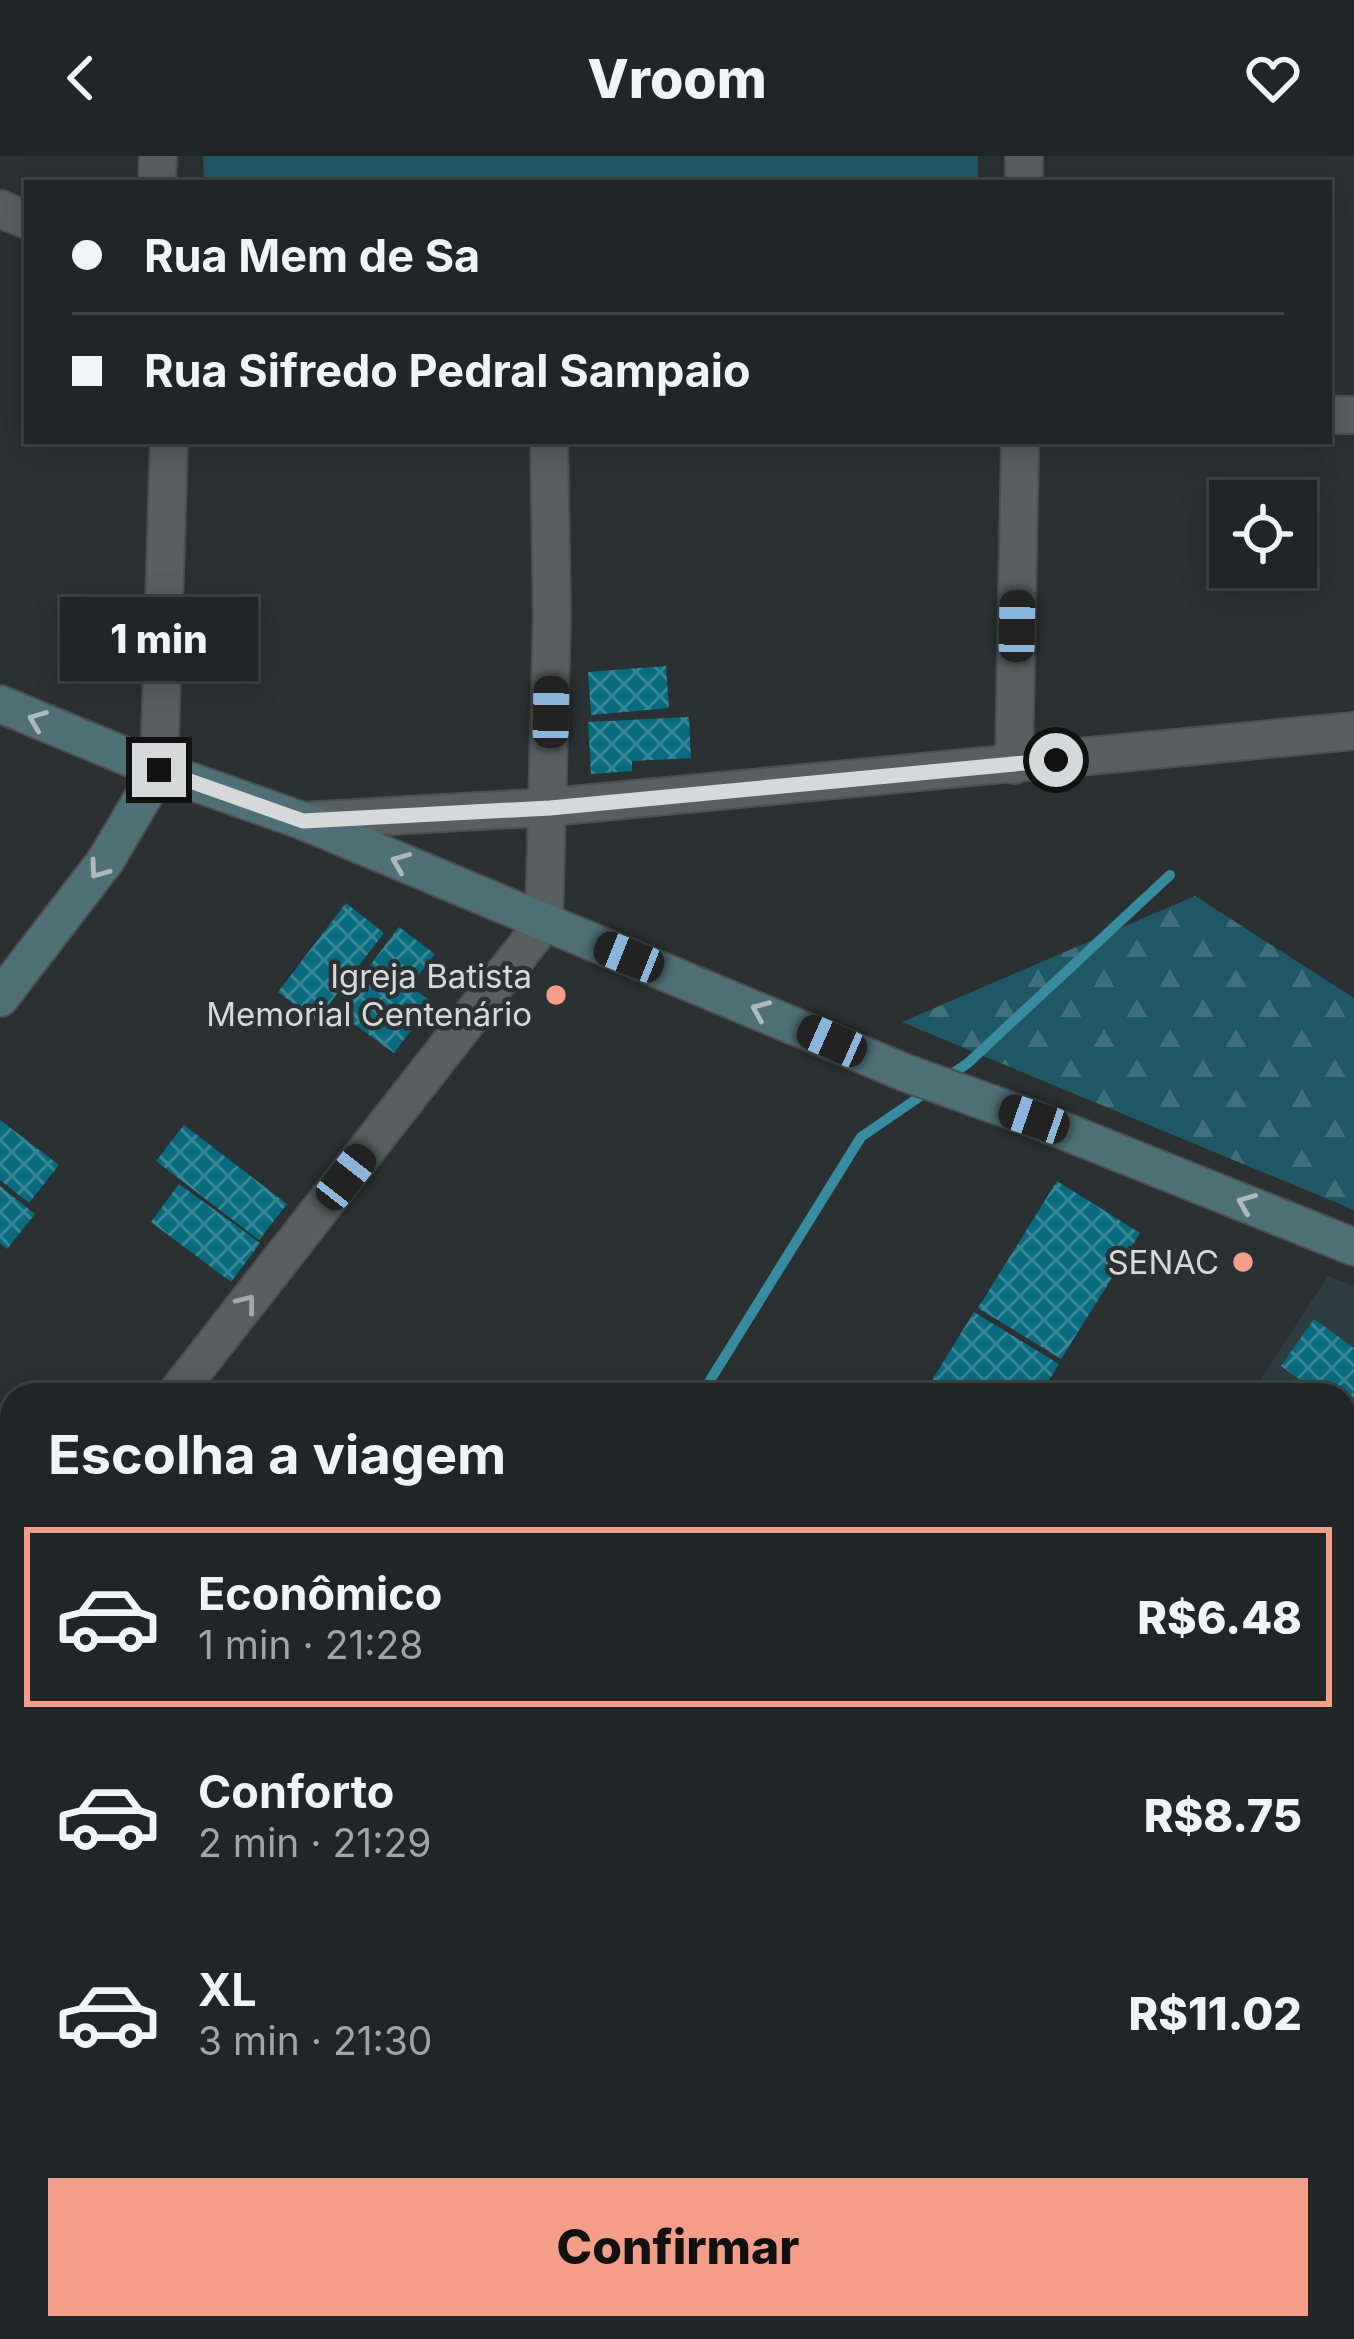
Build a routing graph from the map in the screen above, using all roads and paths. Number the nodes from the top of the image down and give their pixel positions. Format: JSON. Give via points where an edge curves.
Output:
{"nodes":[{"id":1,"x":169,"y":444,"type":"edge"},
{"id":2,"x":549,"y":444,"type":"edge"},
{"id":3,"x":1020,"y":444,"type":"edge"},
{"id":4,"x":0,"y":704,"type":"edge"},
{"id":5,"x":1354,"y":731,"type":"edge"},
{"id":6,"x":1014,"y":765,"type":"junction"},
{"id":7,"x":159,"y":770,"type":"junction"},
{"id":8,"x":550,"y":808,"type":"junction"},
{"id":9,"x":303,"y":821,"type":"junction"},
{"id":10,"x":544,"y":923,"type":"junction"},
{"id":11,"x":0,"y":998,"type":"edge"},
{"id":12,"x":1354,"y":1247,"type":"edge"},
{"id":13,"x":184,"y":1383,"type":"edge"}],
"edges":[{"from":1,"to":7,"type":"street"},
{"from":2,"to":8,"type":"street"},
{"from":3,"to":6,"type":"street"},
{"from":7,"to":4,"type":"street","one_way":true},
{"from":5,"to":6,"type":"street"},
{"from":6,"to":8,"type":"street"},
{"from":7,"to":9,"type":"street"},
{"from":7,"to":11,"type":"street","one_way":true,"via":[[106,860]]},
{"from":8,"to":9,"type":"street"},
{"from":8,"to":10,"type":"street"},
{"from":10,"to":9,"type":"street","one_way":true},
{"from":12,"to":10,"type":"street","one_way":true},
{"from":13,"to":10,"type":"street","one_way":true}]}
